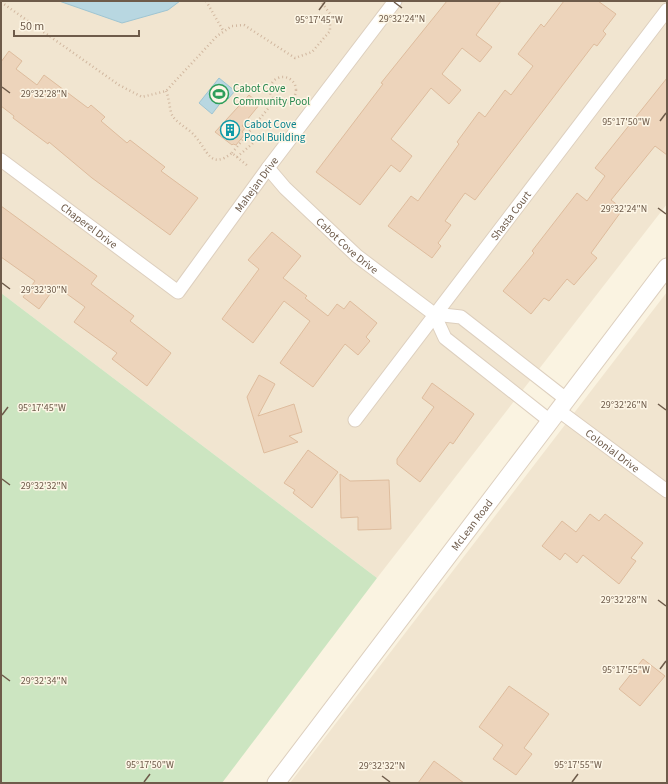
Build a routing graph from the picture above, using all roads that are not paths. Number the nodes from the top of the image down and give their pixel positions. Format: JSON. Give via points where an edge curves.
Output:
{"nodes":[{"id":1,"x":395,"y":1,"type":"edge"},
{"id":2,"x":667,"y":10,"type":"edge"},
{"id":3,"x":1,"y":160,"type":"edge"},
{"id":4,"x":268,"y":168,"type":"junction"},
{"id":5,"x":667,"y":267,"type":"edge"},
{"id":6,"x":178,"y":292,"type":"joint"},
{"id":7,"x":434,"y":314,"type":"junction"},
{"id":8,"x":558,"y":410,"type":"junction"},
{"id":9,"x":355,"y":420,"type":"dead end"},
{"id":10,"x":667,"y":491,"type":"edge"},
{"id":11,"x":276,"y":783,"type":"edge"}],
"edges":[{"from":1,"to":4,"type":"street","name":"Mahejan Drive"},
{"from":2,"to":7,"type":"street","name":"Shasta Court"},
{"from":3,"to":6,"type":"street","name":"Chaperel Drive"},
{"from":4,"to":6,"type":"street","name":"Mahejan Drive"},
{"from":4,"to":7,"type":"street","name":"Cabot Cove Drive","via":[[285,188],[358,256]]},
{"from":5,"to":8,"type":"street","name":"McLean Road"},
{"from":7,"to":8,"type":"street","name":"Cabot Cove Drive","via":[[445,338]]},
{"from":7,"to":8,"type":"street","via":[[461,317]]},
{"from":7,"to":9,"type":"street","name":"Shasta Court"},
{"from":8,"to":10,"type":"street","name":"Colonial Drive"},
{"from":8,"to":11,"type":"street","name":"McLean Road"}]}
